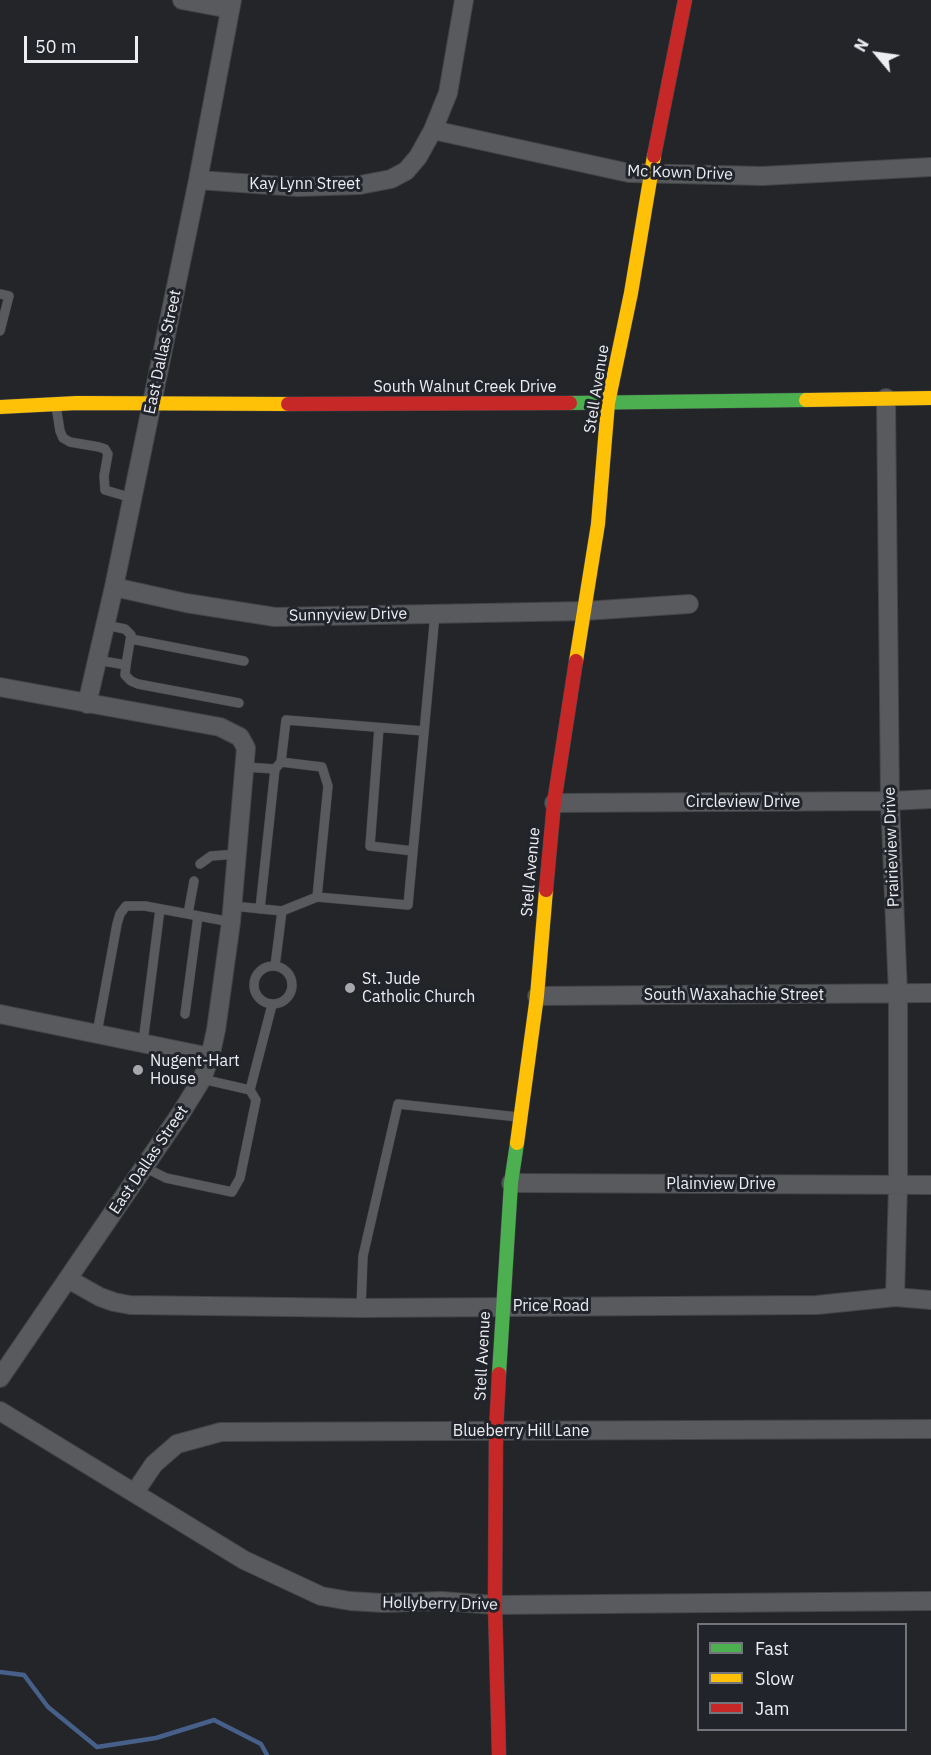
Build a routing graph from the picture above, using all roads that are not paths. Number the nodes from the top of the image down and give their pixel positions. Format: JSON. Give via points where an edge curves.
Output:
{"nodes":[{"id":1,"x":182,"y":0,"type":"edge"},
{"id":2,"x":464,"y":0,"type":"edge"},
{"id":3,"x":685,"y":0,"type":"edge"},
{"id":4,"x":231,"y":4,"type":"edge"},
{"id":5,"x":434,"y":130,"type":"junction"},
{"id":6,"x":931,"y":167,"type":"edge"},
{"id":7,"x":650,"y":174,"type":"junction"},
{"id":8,"x":198,"y":180,"type":"junction"},
{"id":9,"x":0,"y":294,"type":"edge"},
{"id":10,"x":0,"y":331,"type":"edge"},
{"id":11,"x":886,"y":398,"type":"junction"},
{"id":12,"x":931,"y":398,"type":"edge"},
{"id":13,"x":608,"y":403,"type":"junction"},
{"id":14,"x":56,"y":404,"type":"junction"},
{"id":15,"x":152,"y":404,"type":"junction"},
{"id":16,"x":0,"y":407,"type":"edge"},
{"id":17,"x":132,"y":498,"type":"junction"},
{"id":18,"x":114,"y":587,"type":"junction"},
{"id":19,"x":689,"y":604,"type":"dead end"},
{"id":20,"x":585,"y":611,"type":"junction"},
{"id":21,"x":435,"y":614,"type":"junction"},
{"id":22,"x":105,"y":625,"type":"junction"},
{"id":23,"x":131,"y":639,"type":"junction"},
{"id":24,"x":97,"y":660,"type":"junction"},
{"id":25,"x":244,"y":661,"type":"dead end"},
{"id":26,"x":126,"y":665,"type":"junction"},
{"id":27,"x":0,"y":688,"type":"edge"},
{"id":28,"x":239,"y":703,"type":"dead end"},
{"id":29,"x":87,"y":704,"type":"junction"},
{"id":30,"x":379,"y":728,"type":"junction"},
{"id":31,"x":424,"y":731,"type":"junction"},
{"id":32,"x":278,"y":765,"type":"junction"},
{"id":33,"x":245,"y":767,"type":"junction"},
{"id":34,"x":931,"y":799,"type":"edge"},
{"id":35,"x":890,"y":801,"type":"junction"},
{"id":36,"x":554,"y":803,"type":"junction"},
{"id":37,"x":413,"y":851,"type":"junction"},
{"id":38,"x":238,"y":854,"type":"junction"},
{"id":39,"x":200,"y":864,"type":"dead end"},
{"id":40,"x":194,"y":881,"type":"dead end"},
{"id":41,"x":317,"y":897,"type":"junction"},
{"id":42,"x":160,"y":909,"type":"junction"},
{"id":43,"x":260,"y":909,"type":"junction"},
{"id":44,"x":282,"y":911,"type":"junction"},
{"id":45,"x":232,"y":914,"type":"junction"},
{"id":46,"x":193,"y":915,"type":"junction"},
{"id":47,"x":275,"y":966,"type":"junction"},
{"id":48,"x":931,"y":993,"type":"edge"},
{"id":49,"x":898,"y":994,"type":"junction"},
{"id":50,"x":537,"y":996,"type":"junction"},
{"id":51,"x":272,"y":1005,"type":"junction"},
{"id":52,"x":0,"y":1014,"type":"edge"},
{"id":53,"x":185,"y":1014,"type":"dead end"},
{"id":54,"x":97,"y":1033,"type":"junction"},
{"id":55,"x":143,"y":1042,"type":"junction"},
{"id":56,"x":210,"y":1057,"type":"junction"},
{"id":57,"x":202,"y":1079,"type":"junction"},
{"id":58,"x":250,"y":1090,"type":"junction"},
{"id":59,"x":520,"y":1118,"type":"junction"},
{"id":60,"x":144,"y":1167,"type":"junction"},
{"id":61,"x":511,"y":1184,"type":"junction"},
{"id":62,"x":898,"y":1184,"type":"junction"},
{"id":63,"x":931,"y":1185,"type":"edge"},
{"id":64,"x":68,"y":1279,"type":"junction"},
{"id":65,"x":895,"y":1297,"type":"junction"},
{"id":66,"x":931,"y":1300,"type":"edge"},
{"id":67,"x":502,"y":1306,"type":"junction"},
{"id":68,"x":361,"y":1308,"type":"junction"},
{"id":69,"x":0,"y":1378,"type":"edge"},
{"id":70,"x":0,"y":1411,"type":"edge"},
{"id":71,"x":931,"y":1429,"type":"edge"},
{"id":72,"x":496,"y":1431,"type":"junction"},
{"id":73,"x":135,"y":1492,"type":"junction"},
{"id":74,"x":931,"y":1600,"type":"edge"},
{"id":75,"x":495,"y":1605,"type":"junction"},
{"id":76,"x":499,"y":1755,"type":"edge"}],
"edges":[{"from":1,"to":4,"type":"street"},
{"from":2,"to":5,"type":"street","name":"Kay Lynn Street","via":[[448,93]]},
{"from":3,"to":7,"type":"street","name":"Stell Avenue"},
{"from":4,"to":8,"type":"street","name":"East Dallas Street"},
{"from":5,"to":7,"type":"street","name":"Mc Kown Drive","via":[[604,168]]},
{"from":5,"to":8,"type":"street","name":"Kay Lynn Street","via":[[406,171],[391,179],[360,185],[298,187]]},
{"from":6,"to":7,"type":"street","name":"Mc Kown Drive","via":[[763,176]]},
{"from":7,"to":13,"type":"street","name":"Stell Avenue"},
{"from":8,"to":15,"type":"street","name":"East Dallas Street"},
{"from":9,"to":10,"type":"lane","via":[[9,296]]},
{"from":11,"to":12,"type":"street","name":"South Walnut Creek Drive"},
{"from":11,"to":13,"type":"street","name":"South Walnut Creek Drive"},
{"from":11,"to":35,"type":"street","name":"Prairieview Drive"},
{"from":13,"to":15,"type":"street","name":"South Walnut Creek Drive"},
{"from":13,"to":20,"type":"street","name":"Stell Avenue","via":[[598,524]]},
{"from":14,"to":15,"type":"street","name":"South Walnut Creek Drive"},
{"from":14,"to":16,"type":"street","name":"South Walnut Creek Drive"},
{"from":14,"to":17,"type":"lane","via":[[63,438],[105,449],[108,454],[105,490]]},
{"from":15,"to":17,"type":"street","name":"East Dallas Street"},
{"from":17,"to":18,"type":"street","name":"East Dallas Street"},
{"from":18,"to":21,"type":"street","name":"Sunnyview Drive","via":[[275,617]]},
{"from":18,"to":22,"type":"street","name":"East Dallas Street"},
{"from":19,"to":20,"type":"street","name":"Sunnyview Drive"},
{"from":20,"to":21,"type":"street","name":"Sunnyview Drive"},
{"from":20,"to":36,"type":"street","name":"Stell Avenue"},
{"from":21,"to":31,"type":"lane"},
{"from":22,"to":23,"type":"lane","via":[[125,629]]},
{"from":22,"to":24,"type":"street","name":"East Dallas Street"},
{"from":23,"to":25,"type":"lane"},
{"from":23,"to":26,"type":"lane"},
{"from":24,"to":26,"type":"lane"},
{"from":24,"to":29,"type":"street","name":"East Dallas Street"},
{"from":26,"to":28,"type":"lane","via":[[125,675],[138,684]]},
{"from":27,"to":29,"type":"street"},
{"from":29,"to":33,"type":"street","name":"East Dallas Street","via":[[220,727],[240,737],[246,748]]},
{"from":30,"to":31,"type":"lane"},
{"from":30,"to":32,"type":"lane","via":[[286,720]]},
{"from":30,"to":37,"type":"lane","via":[[370,846]]},
{"from":31,"to":37,"type":"lane"},
{"from":32,"to":33,"type":"lane"},
{"from":32,"to":41,"type":"lane","via":[[322,767],[328,786]]},
{"from":32,"to":43,"type":"lane"},
{"from":33,"to":38,"type":"street","name":"East Dallas Street"},
{"from":34,"to":35,"type":"street","name":"Circleview Drive"},
{"from":35,"to":36,"type":"street","name":"Circleview Drive"},
{"from":35,"to":49,"type":"street","name":"Prairieview Drive"},
{"from":36,"to":50,"type":"street","name":"Stell Avenue"},
{"from":37,"to":41,"type":"lane","via":[[408,905]]},
{"from":38,"to":39,"type":"lane","via":[[211,856]]},
{"from":38,"to":45,"type":"street","name":"East Dallas Street"},
{"from":40,"to":46,"type":"lane"},
{"from":41,"to":44,"type":"lane"},
{"from":42,"to":46,"type":"lane"},
{"from":42,"to":54,"type":"lane","via":[[126,906],[120,914]]},
{"from":42,"to":55,"type":"lane"},
{"from":43,"to":44,"type":"lane"},
{"from":43,"to":45,"type":"lane"},
{"from":44,"to":47,"type":"lane"},
{"from":45,"to":46,"type":"lane"},
{"from":45,"to":56,"type":"street","name":"East Dallas Street"},
{"from":46,"to":53,"type":"lane"},
{"from":47,"to":51,"type":"lane","via":[[287,971],[292,990],[285,1001]]},
{"from":47,"to":51,"type":"lane","via":[[258,973],[254,984],[261,1000]]},
{"from":48,"to":49,"type":"street","name":"South Waxahachie Street"},
{"from":49,"to":50,"type":"street","name":"South Waxahachie Street"},
{"from":49,"to":62,"type":"street","name":"Prairieview Drive"},
{"from":50,"to":59,"type":"street","name":"Stell Avenue"},
{"from":51,"to":58,"type":"lane"},
{"from":52,"to":54,"type":"street"},
{"from":54,"to":55,"type":"street"},
{"from":55,"to":56,"type":"street"},
{"from":56,"to":57,"type":"street","name":"East Dallas Street"},
{"from":57,"to":58,"type":"lane"},
{"from":57,"to":60,"type":"street","name":"East Dallas Street"},
{"from":58,"to":60,"type":"lane","via":[[256,1100],[240,1178],[232,1192],[166,1178]]},
{"from":59,"to":61,"type":"street","name":"Stell Avenue"},
{"from":59,"to":68,"type":"lane","via":[[398,1104],[363,1256]]},
{"from":60,"to":64,"type":"street","name":"East Dallas Street"},
{"from":61,"to":62,"type":"street","name":"Plainview Drive"},
{"from":61,"to":67,"type":"street","name":"Stell Avenue"},
{"from":62,"to":63,"type":"street","name":"Plainview Drive"},
{"from":62,"to":65,"type":"street","name":"Prairieview Drive"},
{"from":64,"to":68,"type":"street","name":"Price Road","via":[[100,1297],[130,1305]]},
{"from":64,"to":69,"type":"street","name":"East Dallas Street"},
{"from":65,"to":66,"type":"street","name":"Price Road"},
{"from":65,"to":67,"type":"street","name":"Price Road","via":[[817,1305]]},
{"from":67,"to":68,"type":"street","name":"Price Road"},
{"from":67,"to":72,"type":"street","name":"Stell Avenue"},
{"from":70,"to":73,"type":"street","name":"Hollyberry Drive"},
{"from":71,"to":72,"type":"street","name":"Blueberry Hill Lane"},
{"from":72,"to":73,"type":"street","name":"Blueberry Hill Lane","via":[[221,1432],[177,1444],[154,1464]]},
{"from":72,"to":75,"type":"street","name":"Stell Avenue"},
{"from":73,"to":75,"type":"street","name":"Hollyberry Drive","via":[[244,1560],[321,1596],[383,1603],[441,1601]]},
{"from":74,"to":75,"type":"street","name":"Hollyberry Drive"},
{"from":75,"to":76,"type":"street","name":"Stell Avenue"}]}
